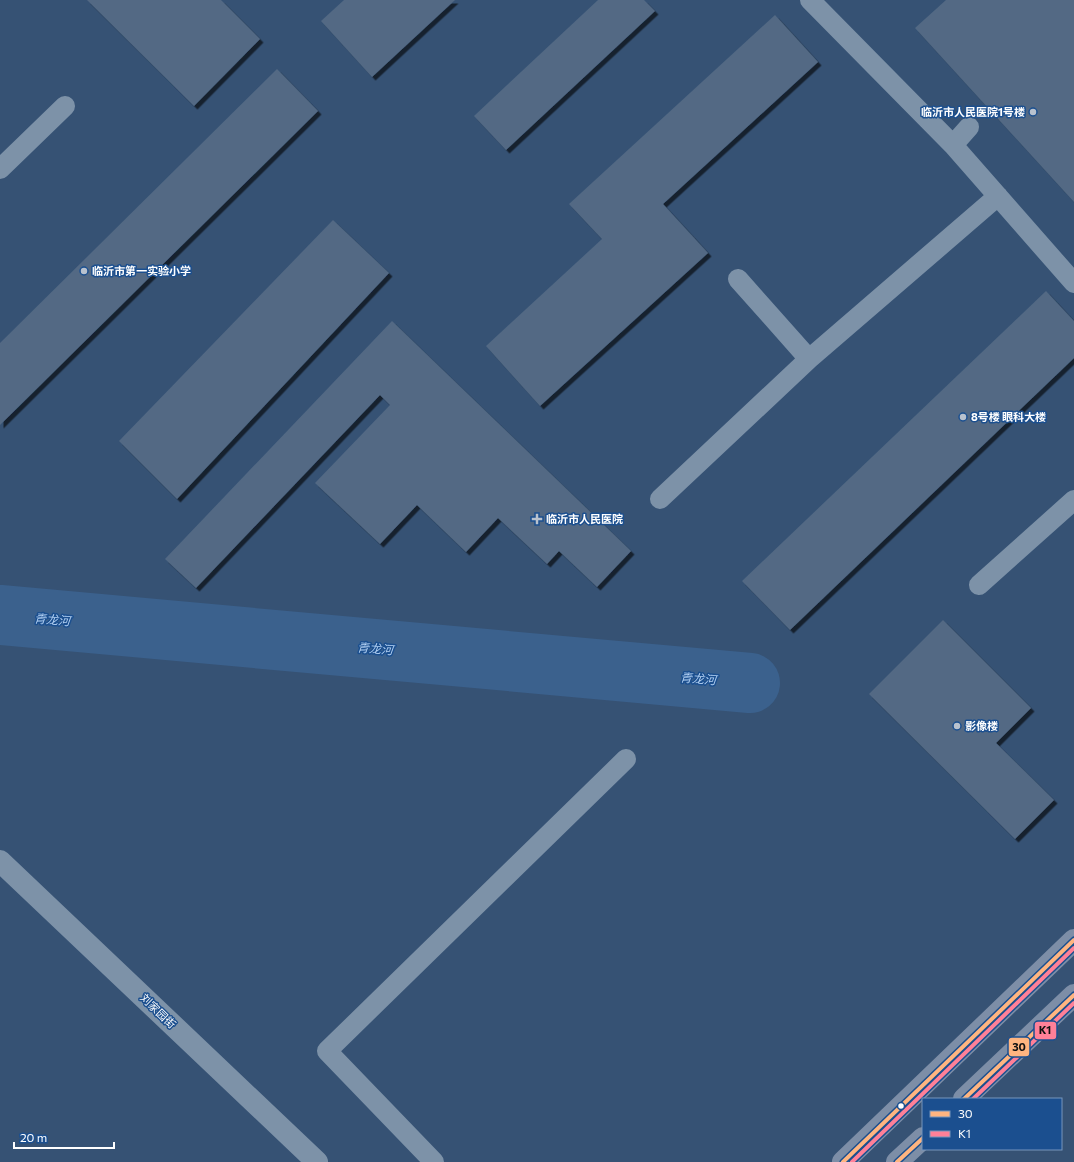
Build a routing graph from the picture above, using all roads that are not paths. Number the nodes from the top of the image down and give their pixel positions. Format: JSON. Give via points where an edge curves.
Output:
{"nodes":[{"id":1,"x":810,"y":0,"type":"edge"},
{"id":2,"x":65,"y":106,"type":"dead end"},
{"id":3,"x":969,"y":126,"type":"dead end"},
{"id":4,"x":953,"y":145,"type":"junction"},
{"id":5,"x":0,"y":169,"type":"edge"},
{"id":6,"x":998,"y":196,"type":"junction"},
{"id":7,"x":738,"y":279,"type":"dead end"},
{"id":8,"x":1074,"y":283,"type":"edge"},
{"id":9,"x":809,"y":359,"type":"junction"},
{"id":10,"x":660,"y":499,"type":"dead end"},
{"id":11,"x":1074,"y":500,"type":"edge"},
{"id":12,"x":979,"y":585,"type":"dead end"},
{"id":13,"x":626,"y":759,"type":"dead end"},
{"id":14,"x":0,"y":861,"type":"edge"},
{"id":15,"x":1074,"y":940,"type":"edge"},
{"id":16,"x":1074,"y":995,"type":"edge"},
{"id":17,"x":965,"y":1098,"type":"edge"},
{"id":18,"x":922,"y":1139,"type":"edge"},
{"id":19,"x":317,"y":1162,"type":"edge"},
{"id":20,"x":434,"y":1162,"type":"edge"},
{"id":21,"x":843,"y":1162,"type":"edge"},
{"id":22,"x":898,"y":1162,"type":"edge"}],
"edges":[{"from":1,"to":4,"type":"lane"},
{"from":2,"to":5,"type":"lane"},
{"from":3,"to":4,"type":"lane"},
{"from":4,"to":6,"type":"lane"},
{"from":6,"to":8,"type":"lane"},
{"from":6,"to":9,"type":"lane"},
{"from":7,"to":9,"type":"lane"},
{"from":9,"to":10,"type":"lane"},
{"from":11,"to":12,"type":"lane"},
{"from":13,"to":20,"type":"lane","via":[[327,1051]]},
{"from":14,"to":19,"type":"street","name":"刘家园街"},
{"from":15,"to":21,"type":"main road"},
{"from":16,"to":17,"type":"main road"},
{"from":18,"to":22,"type":"main road"}]}
